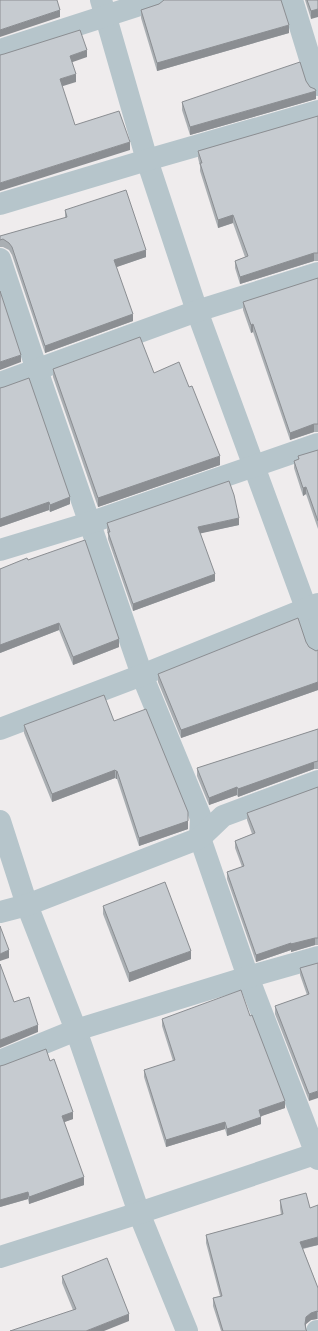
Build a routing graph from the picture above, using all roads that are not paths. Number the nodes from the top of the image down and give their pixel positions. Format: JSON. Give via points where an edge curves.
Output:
{"nodes":[{"id":1,"x":155,"y":0,"type":"edge"},
{"id":2,"x":292,"y":0,"type":"edge"},
{"id":3,"x":104,"y":8,"type":"edge"},
{"id":4,"x":0,"y":50,"type":"edge"},
{"id":5,"x":318,"y":85,"type":"edge"},
{"id":6,"x":318,"y":111,"type":"edge"},
{"id":7,"x":147,"y":160,"type":"junction"},
{"id":8,"x":0,"y":204,"type":"edge"},
{"id":9,"x":0,"y":259,"type":"edge"},
{"id":10,"x":318,"y":273,"type":"edge"},
{"id":11,"x":197,"y":311,"type":"junction"},
{"id":12,"x":37,"y":370,"type":"junction"},
{"id":13,"x":0,"y":383,"type":"edge"},
{"id":14,"x":318,"y":444,"type":"edge"},
{"id":15,"x":254,"y":466,"type":"junction"},
{"id":16,"x":89,"y":523,"type":"junction"},
{"id":17,"x":0,"y":550,"type":"edge"},
{"id":18,"x":312,"y":606,"type":"edge"},
{"id":19,"x":318,"y":646,"type":"edge"},
{"id":20,"x":142,"y":675,"type":"junction"},
{"id":21,"x":0,"y":729,"type":"edge"},
{"id":22,"x":318,"y":781,"type":"edge"},
{"id":23,"x":0,"y":822,"type":"edge"},
{"id":24,"x":200,"y":838,"type":"junction"},
{"id":25,"x":27,"y":905,"type":"junction"},
{"id":26,"x":0,"y":912,"type":"edge"},
{"id":27,"x":318,"y":957,"type":"edge"},
{"id":28,"x":248,"y":977,"type":"junction"},
{"id":29,"x":76,"y":1030,"type":"junction"},
{"id":30,"x":0,"y":1061,"type":"edge"},
{"id":31,"x":317,"y":1155,"type":"edge"},
{"id":32,"x":139,"y":1213,"type":"junction"},
{"id":33,"x":0,"y":1257,"type":"edge"},
{"id":34,"x":187,"y":1331,"type":"edge"}],
"edges":[{"from":1,"to":3,"type":"street"},
{"from":2,"to":5,"type":"street"},
{"from":3,"to":4,"type":"street"},
{"from":3,"to":7,"type":"street"},
{"from":6,"to":7,"type":"street"},
{"from":7,"to":8,"type":"street"},
{"from":7,"to":11,"type":"street"},
{"from":9,"to":12,"type":"street"},
{"from":10,"to":11,"type":"street"},
{"from":11,"to":12,"type":"street"},
{"from":11,"to":15,"type":"street"},
{"from":12,"to":13,"type":"street"},
{"from":12,"to":16,"type":"street"},
{"from":14,"to":15,"type":"street"},
{"from":15,"to":16,"type":"street"},
{"from":15,"to":18,"type":"street"},
{"from":16,"to":17,"type":"street"},
{"from":16,"to":20,"type":"street"},
{"from":18,"to":19,"type":"street"},
{"from":18,"to":20,"type":"street"},
{"from":20,"to":21,"type":"street"},
{"from":20,"to":24,"type":"street","via":[[201,818]]},
{"from":22,"to":24,"type":"street","via":[[223,816]]},
{"from":23,"to":25,"type":"street"},
{"from":24,"to":25,"type":"street"},
{"from":24,"to":28,"type":"street"},
{"from":25,"to":26,"type":"street"},
{"from":25,"to":29,"type":"street"},
{"from":27,"to":28,"type":"street"},
{"from":28,"to":29,"type":"street"},
{"from":28,"to":31,"type":"street"},
{"from":29,"to":30,"type":"street"},
{"from":29,"to":32,"type":"street"},
{"from":31,"to":32,"type":"street"},
{"from":32,"to":33,"type":"street"},
{"from":32,"to":34,"type":"street"}]}
